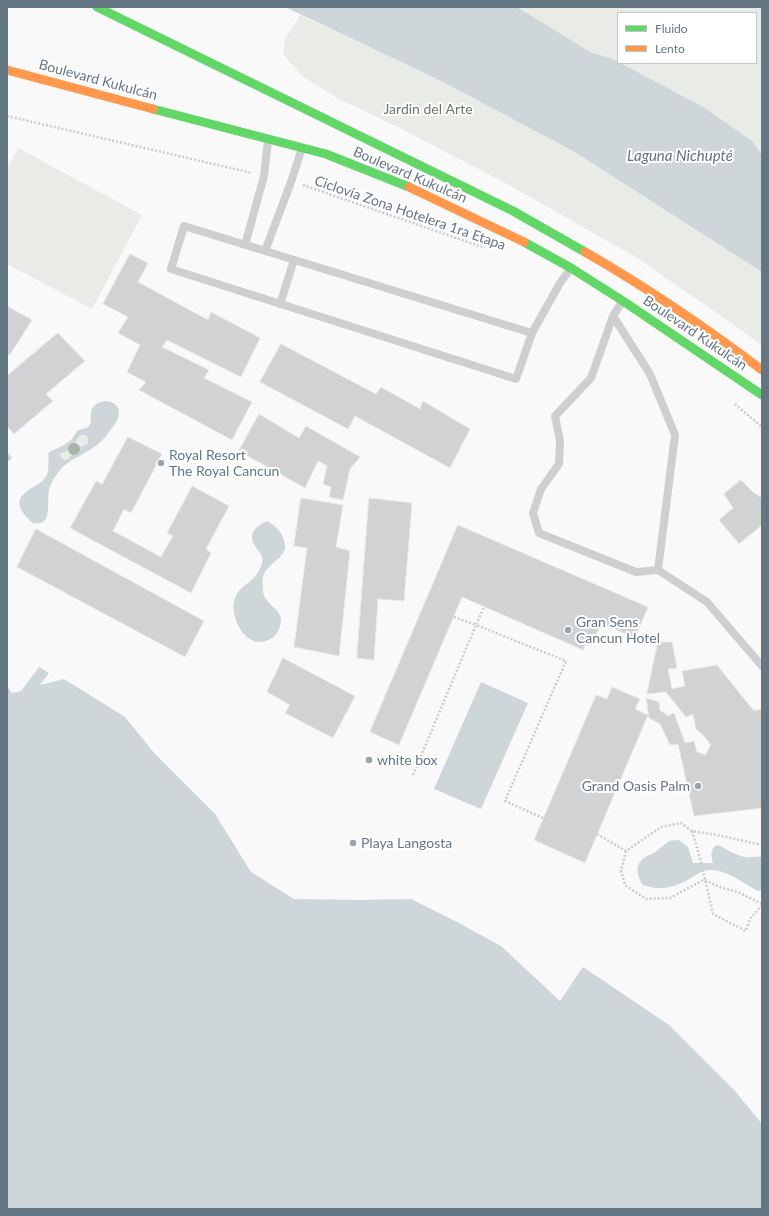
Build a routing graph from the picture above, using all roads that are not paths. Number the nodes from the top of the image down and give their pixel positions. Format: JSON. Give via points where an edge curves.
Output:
{"nodes":[{"id":1,"x":96,"y":7,"type":"edge"},
{"id":2,"x":7,"y":70,"type":"edge"},
{"id":3,"x":268,"y":139,"type":"junction"},
{"id":4,"x":302,"y":148,"type":"junction"},
{"id":5,"x":245,"y":245,"type":"junction"},
{"id":6,"x":264,"y":251,"type":"junction"},
{"id":7,"x":294,"y":260,"type":"junction"},
{"id":8,"x":571,"y":268,"type":"junction"},
{"id":9,"x":623,"y":301,"type":"junction"},
{"id":10,"x":280,"y":304,"type":"junction"},
{"id":11,"x":613,"y":316,"type":"junction"},
{"id":12,"x":532,"y":333,"type":"junction"},
{"id":13,"x":762,"y":370,"type":"edge"},
{"id":14,"x":762,"y":395,"type":"edge"},
{"id":15,"x":658,"y":570,"type":"junction"},
{"id":16,"x":762,"y":666,"type":"edge"}],
"edges":[{"from":1,"to":13,"type":"main road","name":"Boulevard Kukulcán","via":[[513,212],[622,273],[718,337]]},
{"from":2,"to":3,"type":"main road","name":"Boulevard Kukulcán"},
{"from":3,"to":4,"type":"main road","name":"Boulevard Kukulcán"},
{"from":3,"to":5,"type":"lane","via":[[264,176]]},
{"from":4,"to":6,"type":"lane","via":[[292,182]]},
{"from":4,"to":8,"type":"main road","name":"Boulevard Kukulcán","via":[[326,154],[410,188],[520,240]]},
{"from":5,"to":6,"type":"lane"},
{"from":5,"to":10,"type":"lane","via":[[184,226],[171,269]]},
{"from":6,"to":7,"type":"lane"},
{"from":7,"to":10,"type":"lane"},
{"from":7,"to":12,"type":"lane"},
{"from":8,"to":9,"type":"main road","name":"Boulevard Kukulcán"},
{"from":8,"to":12,"type":"lane"},
{"from":9,"to":11,"type":"lane"},
{"from":9,"to":14,"type":"main road","name":"Boulevard Kukulcán"},
{"from":10,"to":12,"type":"lane","via":[[516,379]]},
{"from":11,"to":15,"type":"lane","via":[[650,374],[675,435]]},
{"from":11,"to":15,"type":"lane","via":[[591,378],[555,416],[560,441],[559,464],[541,489],[533,513],[539,534],[636,572]]},
{"from":15,"to":16,"type":"lane","via":[[707,602]]}]}
